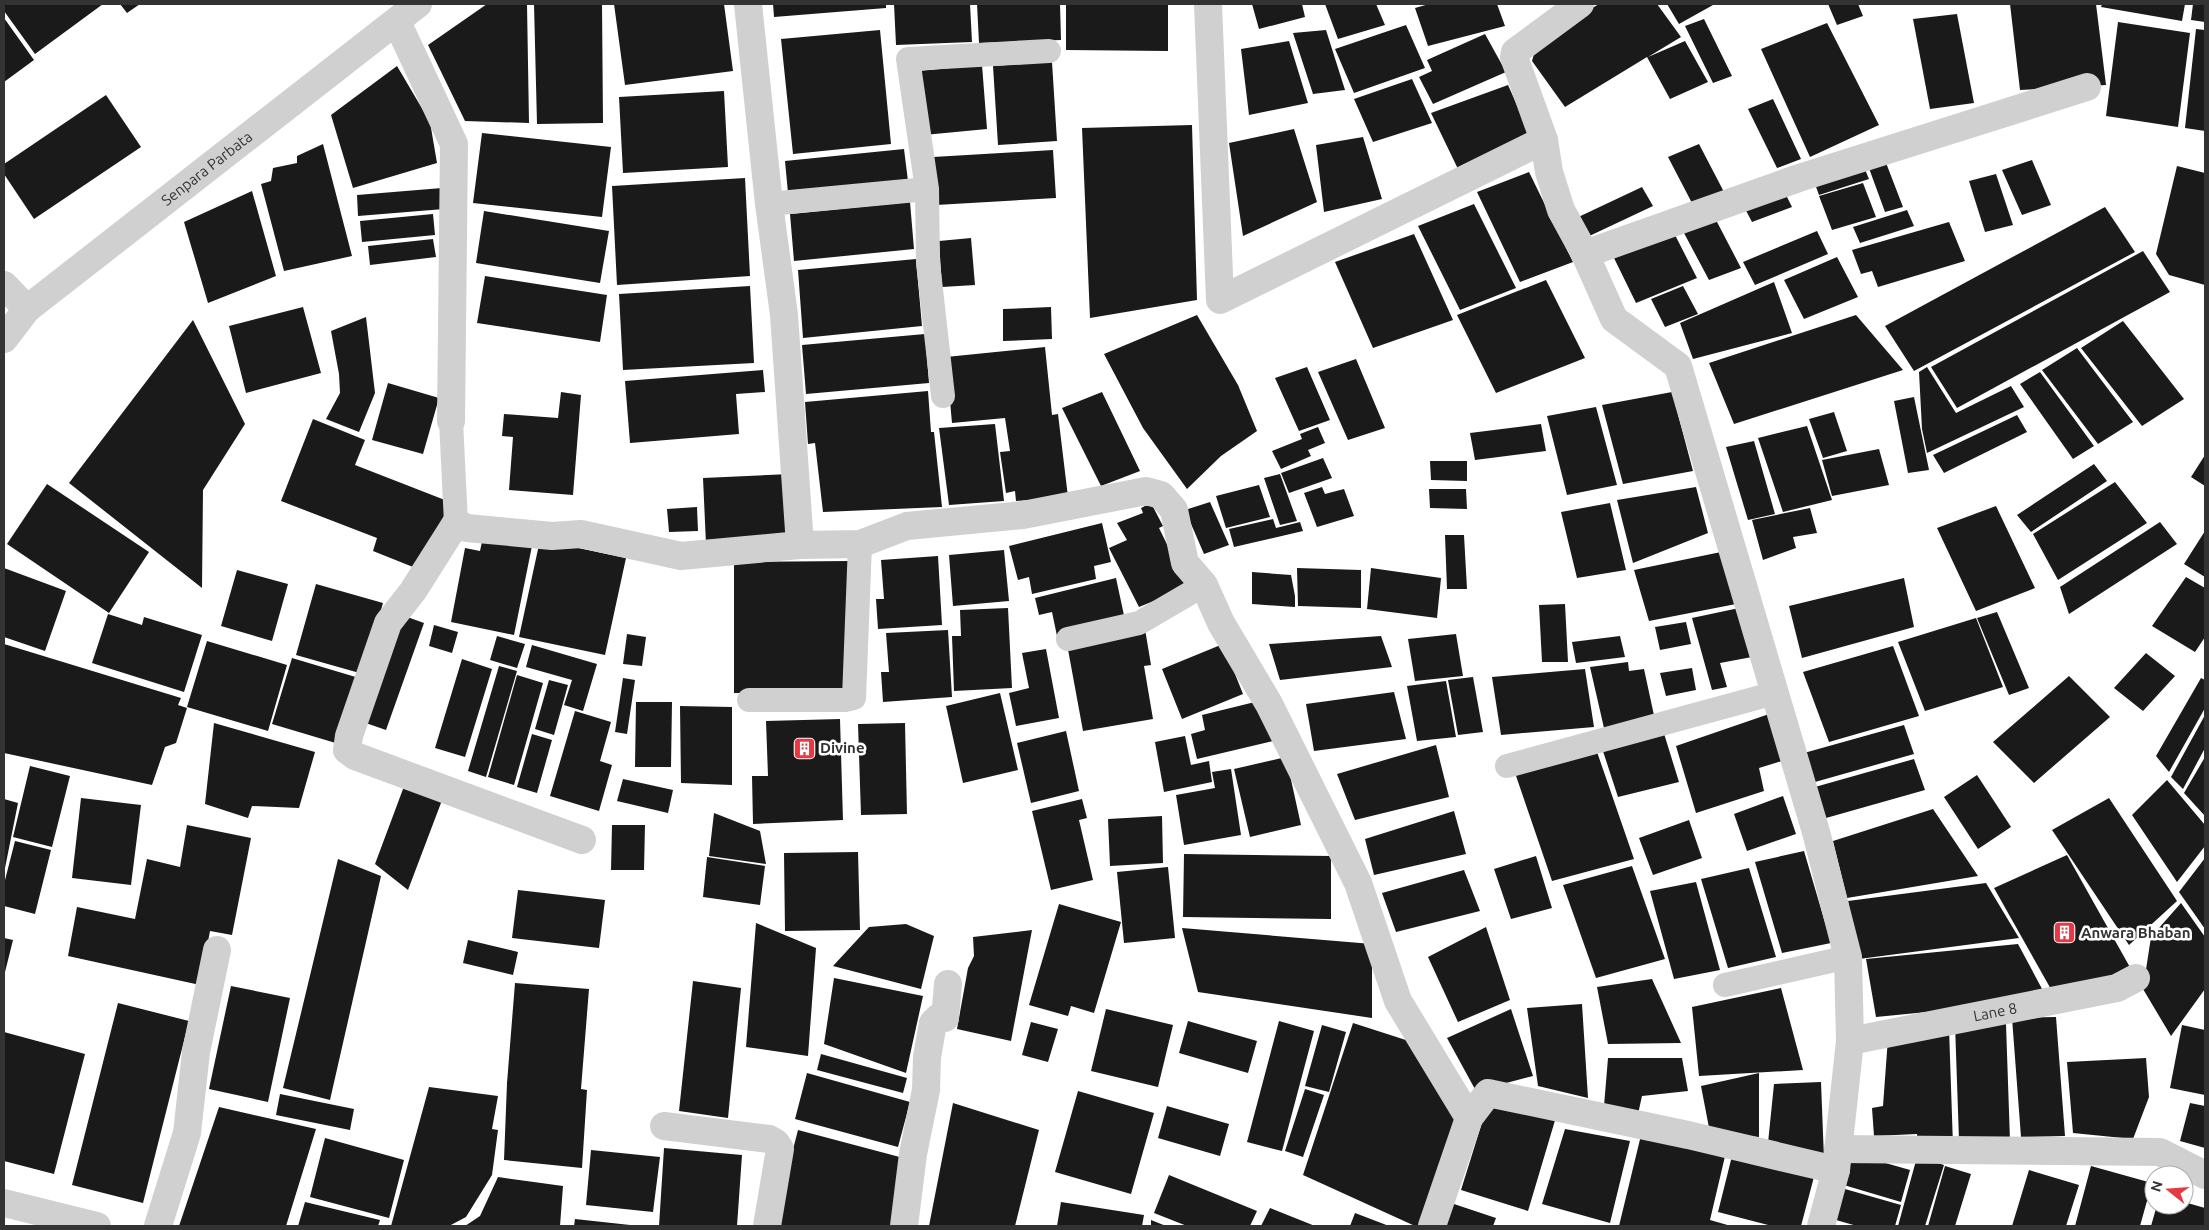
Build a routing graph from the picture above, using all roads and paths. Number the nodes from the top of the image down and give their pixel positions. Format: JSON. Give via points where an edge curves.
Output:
{"nodes":[{"id":1,"x":418,"y":4,"type":"edge"},
{"id":2,"x":748,"y":4,"type":"edge"},
{"id":3,"x":1208,"y":4,"type":"edge"},
{"id":4,"x":1580,"y":4,"type":"edge"},
{"id":5,"x":397,"y":22,"type":"junction"},
{"id":6,"x":1050,"y":51,"type":"dead end"},
{"id":7,"x":2087,"y":87,"type":"dead end"},
{"id":8,"x":1544,"y":140,"type":"junction"},
{"id":9,"x":927,"y":189,"type":"junction"},
{"id":10,"x":769,"y":204,"type":"junction"},
{"id":11,"x":1586,"y":254,"type":"junction"},
{"id":12,"x":4,"y":285,"type":"edge"},
{"id":13,"x":27,"y":309,"type":"junction"},
{"id":14,"x":4,"y":339,"type":"edge"},
{"id":15,"x":943,"y":396,"type":"dead end"},
{"id":16,"x":451,"y":421,"type":"joint"},
{"id":17,"x":456,"y":523,"type":"junction"},
{"id":18,"x":860,"y":544,"type":"junction"},
{"id":19,"x":800,"y":545,"type":"junction"},
{"id":20,"x":1204,"y":585,"type":"junction"},
{"id":21,"x":1068,"y":639,"type":"dead end"},
{"id":22,"x":1775,"y":693,"type":"junction"},
{"id":23,"x":749,"y":700,"type":"dead end"},
{"id":24,"x":1507,"y":766,"type":"dead end"},
{"id":25,"x":582,"y":840,"type":"dead end"},
{"id":26,"x":217,"y":950,"type":"dead end"},
{"id":27,"x":1848,"y":958,"type":"junction"},
{"id":28,"x":2136,"y":978,"type":"dead end"},
{"id":29,"x":948,"y":984,"type":"dead end"},
{"id":30,"x":1725,"y":985,"type":"dead end"},
{"id":31,"x":1850,"y":1041,"type":"junction"},
{"id":32,"x":1469,"y":1118,"type":"junction"},
{"id":33,"x":664,"y":1126,"type":"dead end"},
{"id":34,"x":1837,"y":1160,"type":"junction"},
{"id":35,"x":2205,"y":1175,"type":"edge"},
{"id":36,"x":7,"y":1211,"type":"edge"},
{"id":37,"x":97,"y":1226,"type":"edge"},
{"id":38,"x":158,"y":1226,"type":"edge"},
{"id":39,"x":767,"y":1226,"type":"edge"},
{"id":40,"x":904,"y":1226,"type":"edge"},
{"id":41,"x":1432,"y":1226,"type":"edge"},
{"id":42,"x":1821,"y":1226,"type":"edge"}],
"edges":[{"from":1,"to":5,"type":"street","name":"Senpara Parbata"},
{"from":2,"to":10,"type":"street"},
{"from":3,"to":8,"type":"street","via":[[1220,300]]},
{"from":4,"to":8,"type":"street","via":[[1515,52],[1514,57]]},
{"from":5,"to":13,"type":"street","name":"Senpara Parbata"},
{"from":5,"to":16,"type":"street","via":[[454,144]]},
{"from":6,"to":9,"type":"lane","via":[[908,59]]},
{"from":7,"to":11,"type":"street","via":[[1799,178]]},
{"from":8,"to":11,"type":"street","via":[[1549,172],[1561,210]]},
{"from":9,"to":10,"type":"lane"},
{"from":9,"to":15,"type":"lane","via":[[928,263]]},
{"from":10,"to":19,"type":"street","via":[[784,315]]},
{"from":11,"to":22,"type":"street","via":[[1614,319],[1678,366]]},
{"from":12,"to":13,"type":"street"},
{"from":13,"to":14,"type":"street","name":"Senpara Parbata"},
{"from":16,"to":17,"type":"lane"},
{"from":17,"to":19,"type":"street","via":[[467,528],[552,536],[581,534],[681,556]]},
{"from":17,"to":25,"type":"street","via":[[413,591],[388,623],[347,750],[355,756]]},
{"from":18,"to":19,"type":"street"},
{"from":18,"to":20,"type":"street","via":[[907,526],[1024,515],[1146,490],[1161,495],[1174,510],[1185,564]]},
{"from":18,"to":23,"type":"lane","via":[[854,698]]},
{"from":20,"to":21,"type":"lane","via":[[1139,623]]},
{"from":20,"to":32,"type":"street","via":[[1221,623],[1269,704],[1358,883],[1398,1002]]},
{"from":22,"to":24,"type":"lane"},
{"from":22,"to":27,"type":"street"},
{"from":26,"to":38,"type":"street","via":[[196,1052],[187,1133]]},
{"from":27,"to":30,"type":"lane"},
{"from":27,"to":31,"type":"street"},
{"from":28,"to":31,"type":"street","name":"Lane 8","via":[[2117,988]]},
{"from":29,"to":40,"type":"street","via":[[945,1018],[938,1018],[933,1023],[926,1090],[913,1154]]},
{"from":31,"to":34,"type":"street"},
{"from":32,"to":34,"type":"street","via":[[1488,1093],[1688,1135]]},
{"from":32,"to":41,"type":"street"},
{"from":33,"to":39,"type":"street","via":[[769,1139],[776,1143],[780,1149]]},
{"from":34,"to":35,"type":"street","via":[[2160,1152]]},
{"from":34,"to":42,"type":"street"},
{"from":36,"to":37,"type":"street"}]}
